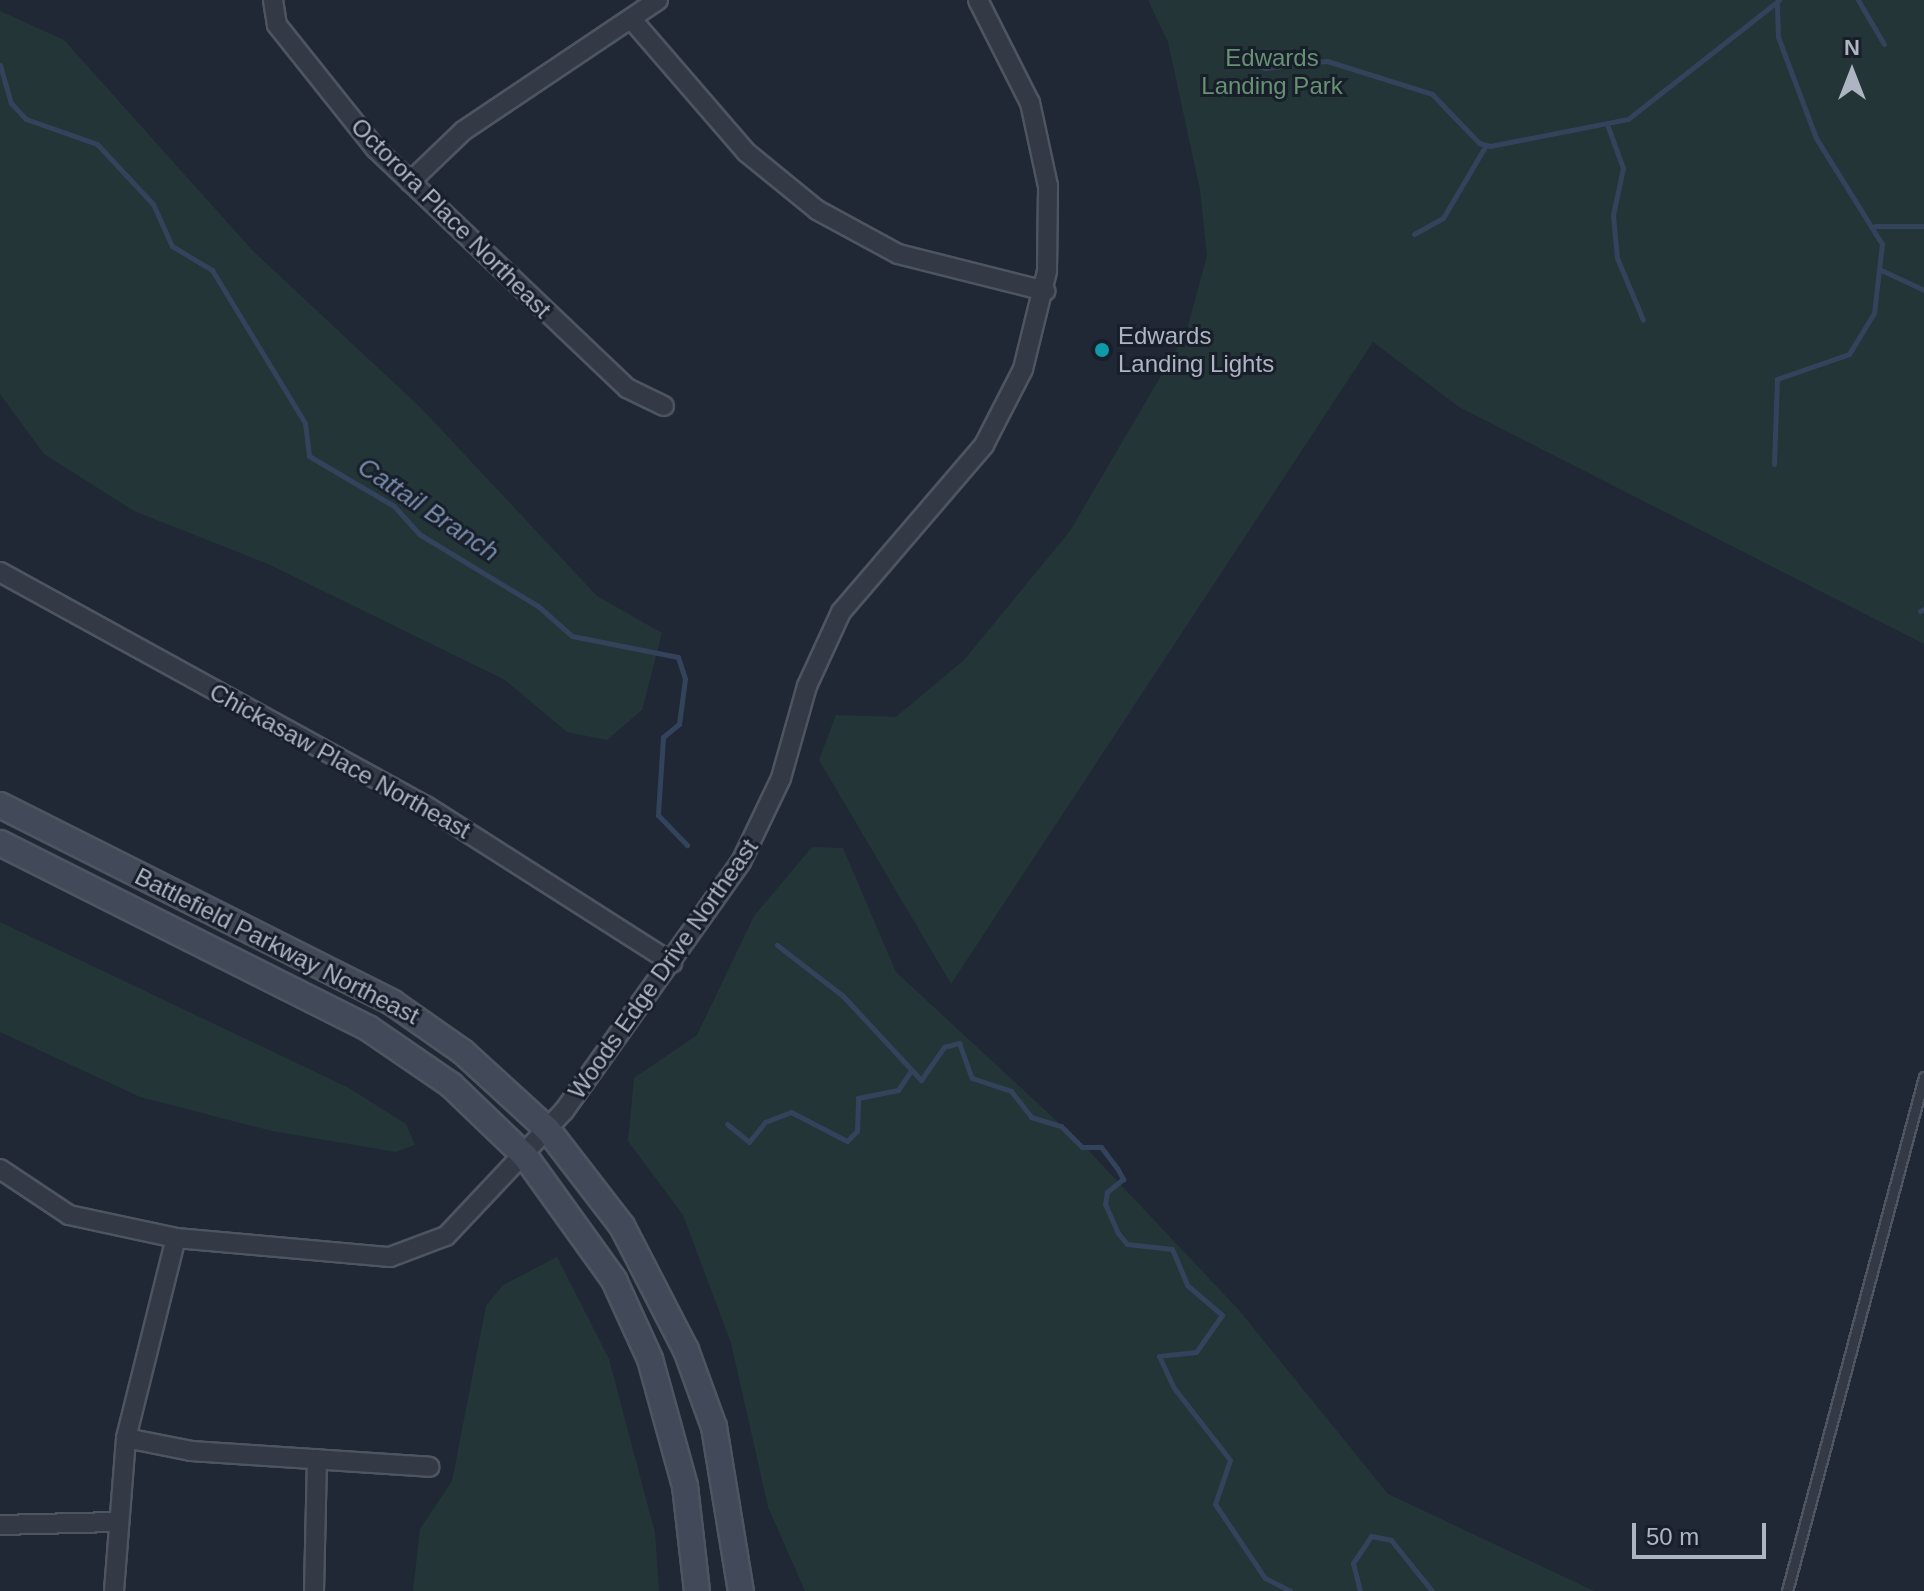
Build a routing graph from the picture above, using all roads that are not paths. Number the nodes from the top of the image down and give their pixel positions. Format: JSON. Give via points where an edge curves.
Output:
{"nodes":[{"id":1,"x":273,"y":0,"type":"edge"},
{"id":2,"x":658,"y":0,"type":"edge"},
{"id":3,"x":978,"y":0,"type":"edge"},
{"id":4,"x":633,"y":21,"type":"junction"},
{"id":5,"x":410,"y":182,"type":"junction"},
{"id":6,"x":1045,"y":291,"type":"junction"},
{"id":7,"x":664,"y":406,"type":"dead end"},
{"id":8,"x":0,"y":572,"type":"edge"},
{"id":9,"x":0,"y":805,"type":"edge"},
{"id":10,"x":0,"y":843,"type":"edge"},
{"id":11,"x":672,"y":963,"type":"junction"},
{"id":12,"x":1924,"y":1077,"type":"edge"},
{"id":13,"x":548,"y":1130,"type":"junction"},
{"id":14,"x":525,"y":1156,"type":"junction"},
{"id":15,"x":0,"y":1169,"type":"edge"},
{"id":16,"x":176,"y":1238,"type":"junction"},
{"id":17,"x":126,"y":1438,"type":"junction"},
{"id":18,"x":317,"y":1459,"type":"junction"},
{"id":19,"x":429,"y":1467,"type":"dead end"},
{"id":20,"x":118,"y":1522,"type":"junction"},
{"id":21,"x":0,"y":1525,"type":"edge"},
{"id":22,"x":114,"y":1591,"type":"edge"},
{"id":23,"x":314,"y":1591,"type":"edge"},
{"id":24,"x":697,"y":1591,"type":"edge"},
{"id":25,"x":741,"y":1591,"type":"edge"},
{"id":26,"x":1787,"y":1591,"type":"edge"}],
"edges":[{"from":1,"to":5,"type":"street","name":"Octorora Place Northeast","via":[[277,25]]},
{"from":2,"to":4,"type":"street"},
{"from":3,"to":6,"type":"street","name":"Woods Edge Drive Northeast","via":[[1015,64],[1041,143],[1049,239]]},
{"from":4,"to":5,"type":"street","via":[[463,131]]},
{"from":4,"to":6,"type":"street","via":[[746,152],[817,210],[898,254]]},
{"from":5,"to":7,"type":"street","name":"Octorora Place Northeast","via":[[627,388]]},
{"from":6,"to":11,"type":"street","name":"Woods Edge Drive Northeast","via":[[1005,409],[959,478],[891,546],[841,612],[807,686],[764,819]]},
{"from":8,"to":11,"type":"street","name":"Chickasaw Place Northeast","via":[[438,813]]},
{"from":9,"to":13,"type":"main road","name":"Battlefield Parkway Northeast","via":[[393,1003],[463,1052]]},
{"from":10,"to":14,"type":"main road","name":"Battlefield Parkway Northeast","via":[[368,1028],[451,1085]]},
{"from":11,"to":13,"type":"street","name":"Woods Edge Drive Northeast"},
{"from":12,"to":26,"type":"lane"},
{"from":13,"to":14,"type":"street","name":"Woods Edge Drive Northeast"},
{"from":13,"to":25,"type":"main road","name":"Battlefield Parkway Northeast","via":[[622,1226],[686,1350],[714,1427]]},
{"from":14,"to":16,"type":"street","name":"Woods Edge Drive Northeast","via":[[446,1236],[411,1254]]},
{"from":14,"to":24,"type":"main road","name":"Battlefield Parkway Northeast","via":[[614,1280],[650,1359],[676,1442]]},
{"from":15,"to":16,"type":"street","name":"Woods Edge Drive Northeast","via":[[69,1215]]},
{"from":16,"to":17,"type":"street"},
{"from":17,"to":18,"type":"street"},
{"from":17,"to":20,"type":"street"},
{"from":18,"to":19,"type":"street"},
{"from":18,"to":23,"type":"street"},
{"from":20,"to":21,"type":"street"},
{"from":20,"to":22,"type":"street"}]}
